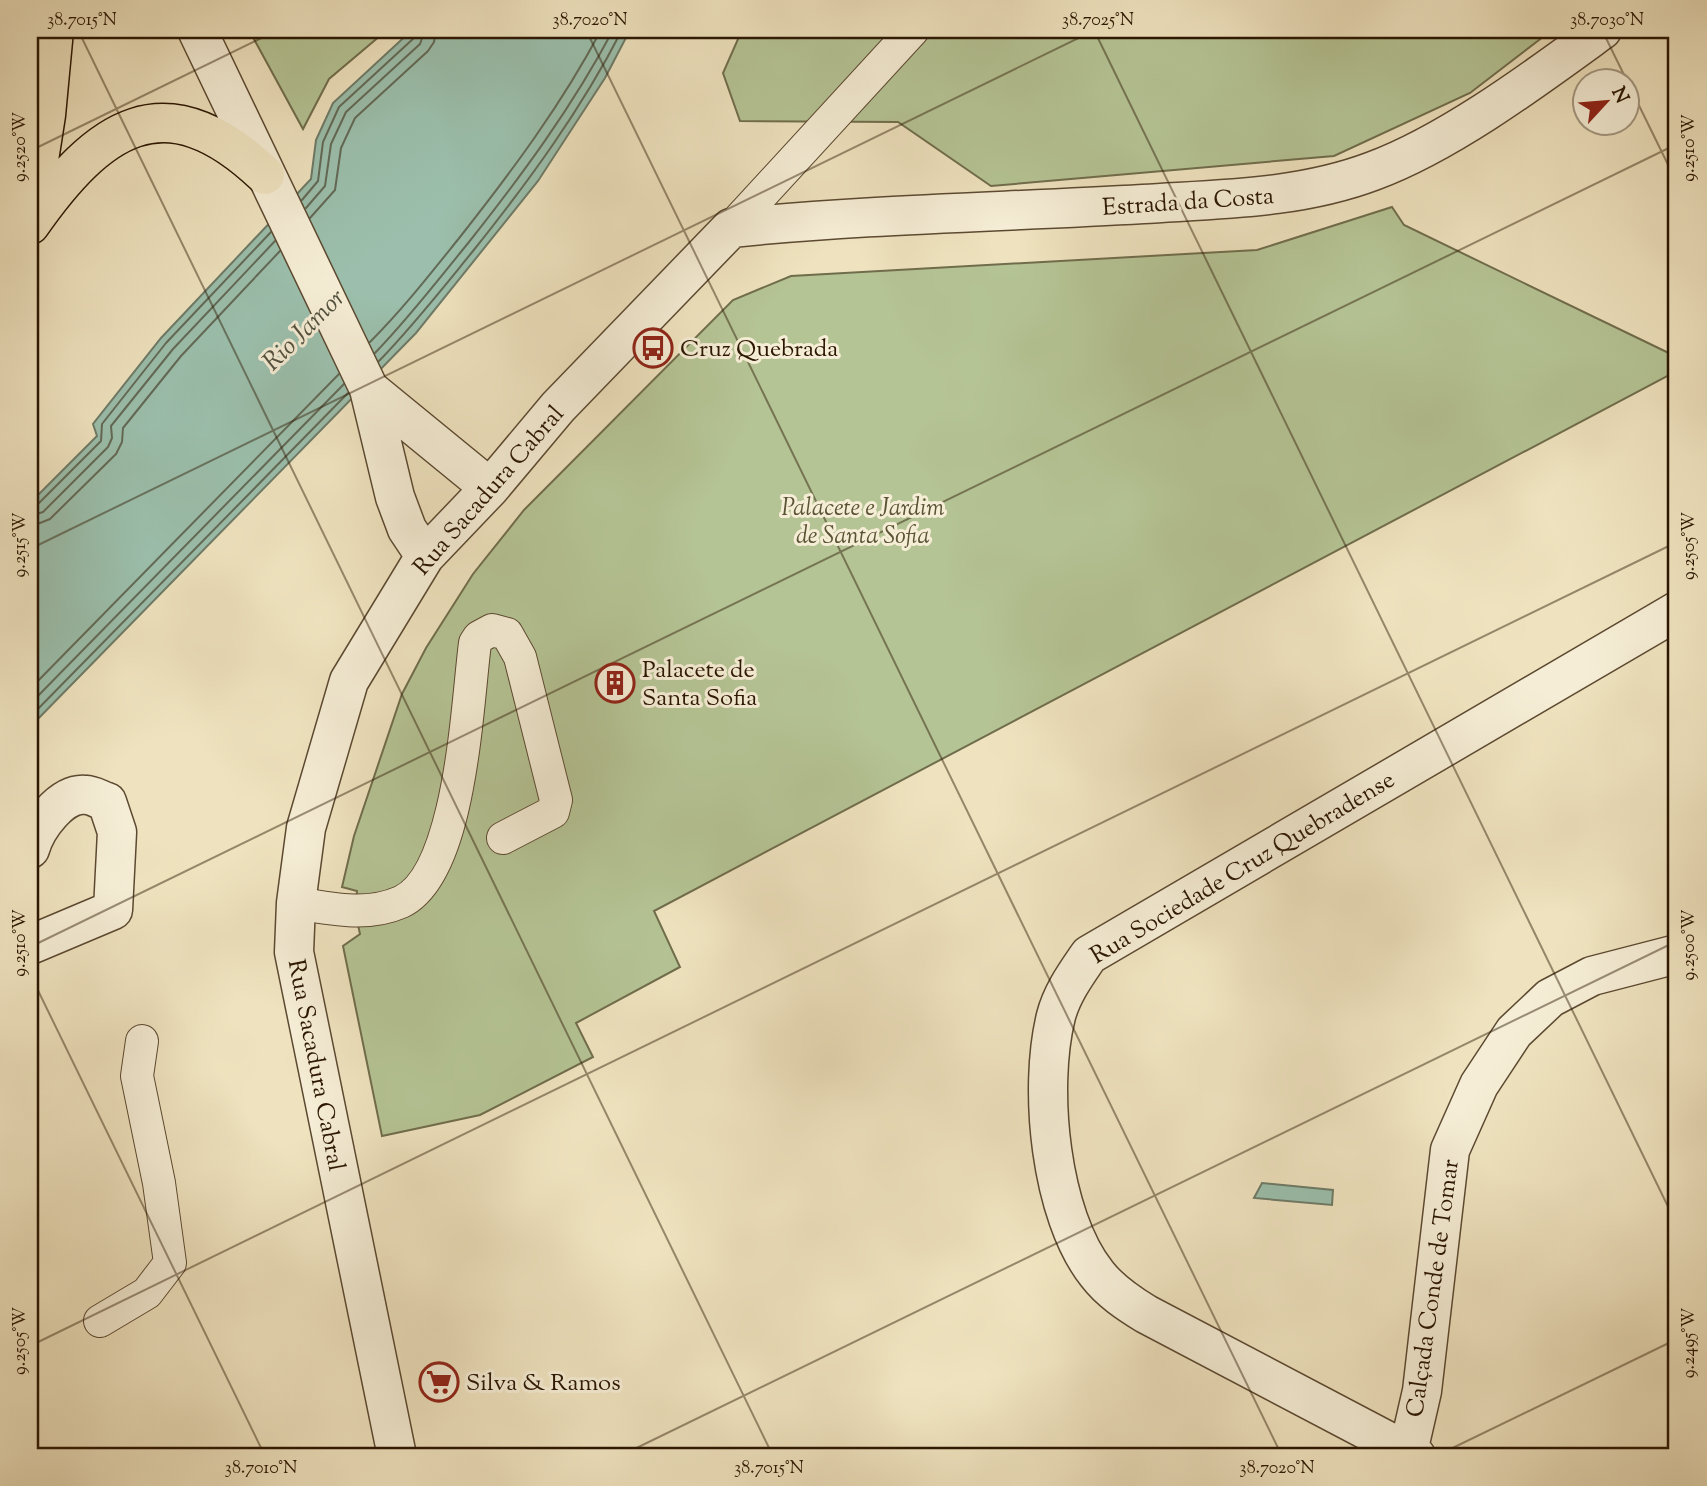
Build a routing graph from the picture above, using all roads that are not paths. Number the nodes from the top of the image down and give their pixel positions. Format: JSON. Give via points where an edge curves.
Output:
{"nodes":[{"id":1,"x":54,"y":30,"type":"edge"},
{"id":2,"x":197,"y":30,"type":"edge"},
{"id":3,"x":913,"y":30,"type":"edge"},
{"id":4,"x":1601,"y":30,"type":"edge"},
{"id":5,"x":265,"y":175,"type":"junction"},
{"id":6,"x":30,"y":219,"type":"edge"},
{"id":7,"x":30,"y":225,"type":"edge"},
{"id":8,"x":731,"y":228,"type":"junction"},
{"id":9,"x":369,"y":389,"type":"junction"},
{"id":10,"x":490,"y":488,"type":"junction"},
{"id":11,"x":425,"y":556,"type":"junction"},
{"id":12,"x":1677,"y":611,"type":"edge"},
{"id":13,"x":503,"y":838,"type":"dead end"},
{"id":14,"x":30,"y":849,"type":"edge"},
{"id":15,"x":296,"y":903,"type":"junction"},
{"id":16,"x":30,"y":945,"type":"edge"},
{"id":17,"x":1677,"y":954,"type":"edge"},
{"id":18,"x":142,"y":1041,"type":"dead end"},
{"id":19,"x":100,"y":1321,"type":"dead end"},
{"id":20,"x":1412,"y":1454,"type":"edge"},
{"id":21,"x":397,"y":1456,"type":"edge"}],
"edges":[{"from":1,"to":6,"type":"main road"},
{"from":2,"to":5,"type":"street"},
{"from":3,"to":8,"type":"lane"},
{"from":4,"to":8,"type":"street","name":"Estrada da Costa","via":[[1404,158],[1338,183],[1282,195],[803,220]]},
{"from":5,"to":7,"type":"main road","via":[[241,152],[191,126],[142,125],[89,153],[61,180]]},
{"from":5,"to":9,"type":"street"},
{"from":8,"to":10,"type":"street","name":"Rua Sacadura Cabral","via":[[558,407]]},
{"from":9,"to":10,"type":"street"},
{"from":9,"to":11,"type":"street","via":[[395,497],[407,529]]},
{"from":10,"to":11,"type":"street","name":"Rua Sacadura Cabral"},
{"from":11,"to":15,"type":"street","name":"Rua Sacadura Cabral","via":[[349,681],[306,828]]},
{"from":12,"to":20,"type":"street","name":"Rua Sociedade Cruz Quebradense","via":[[1089,955],[1056,1015],[1049,1086],[1057,1189],[1096,1273],[1122,1299],[1146,1314]]},
{"from":13,"to":15,"type":"lane","via":[[553,812],[556,800],[520,657],[507,634],[492,630],[475,643],[451,822],[433,870],[416,892],[383,908],[355,911]]},
{"from":14,"to":16,"type":"street","via":[[61,801],[84,794],[107,802],[117,832],[116,920]]},
{"from":15,"to":21,"type":"street","name":"Rua Sacadura Cabral","via":[[294,953]]},
{"from":17,"to":20,"type":"street","name":"Calçada Conde de Tomar","via":[[1592,976],[1550,998],[1514,1032],[1479,1085],[1450,1150]]},
{"from":18,"to":19,"type":"lane","via":[[137,1076],[170,1263],[147,1293]]}]}
